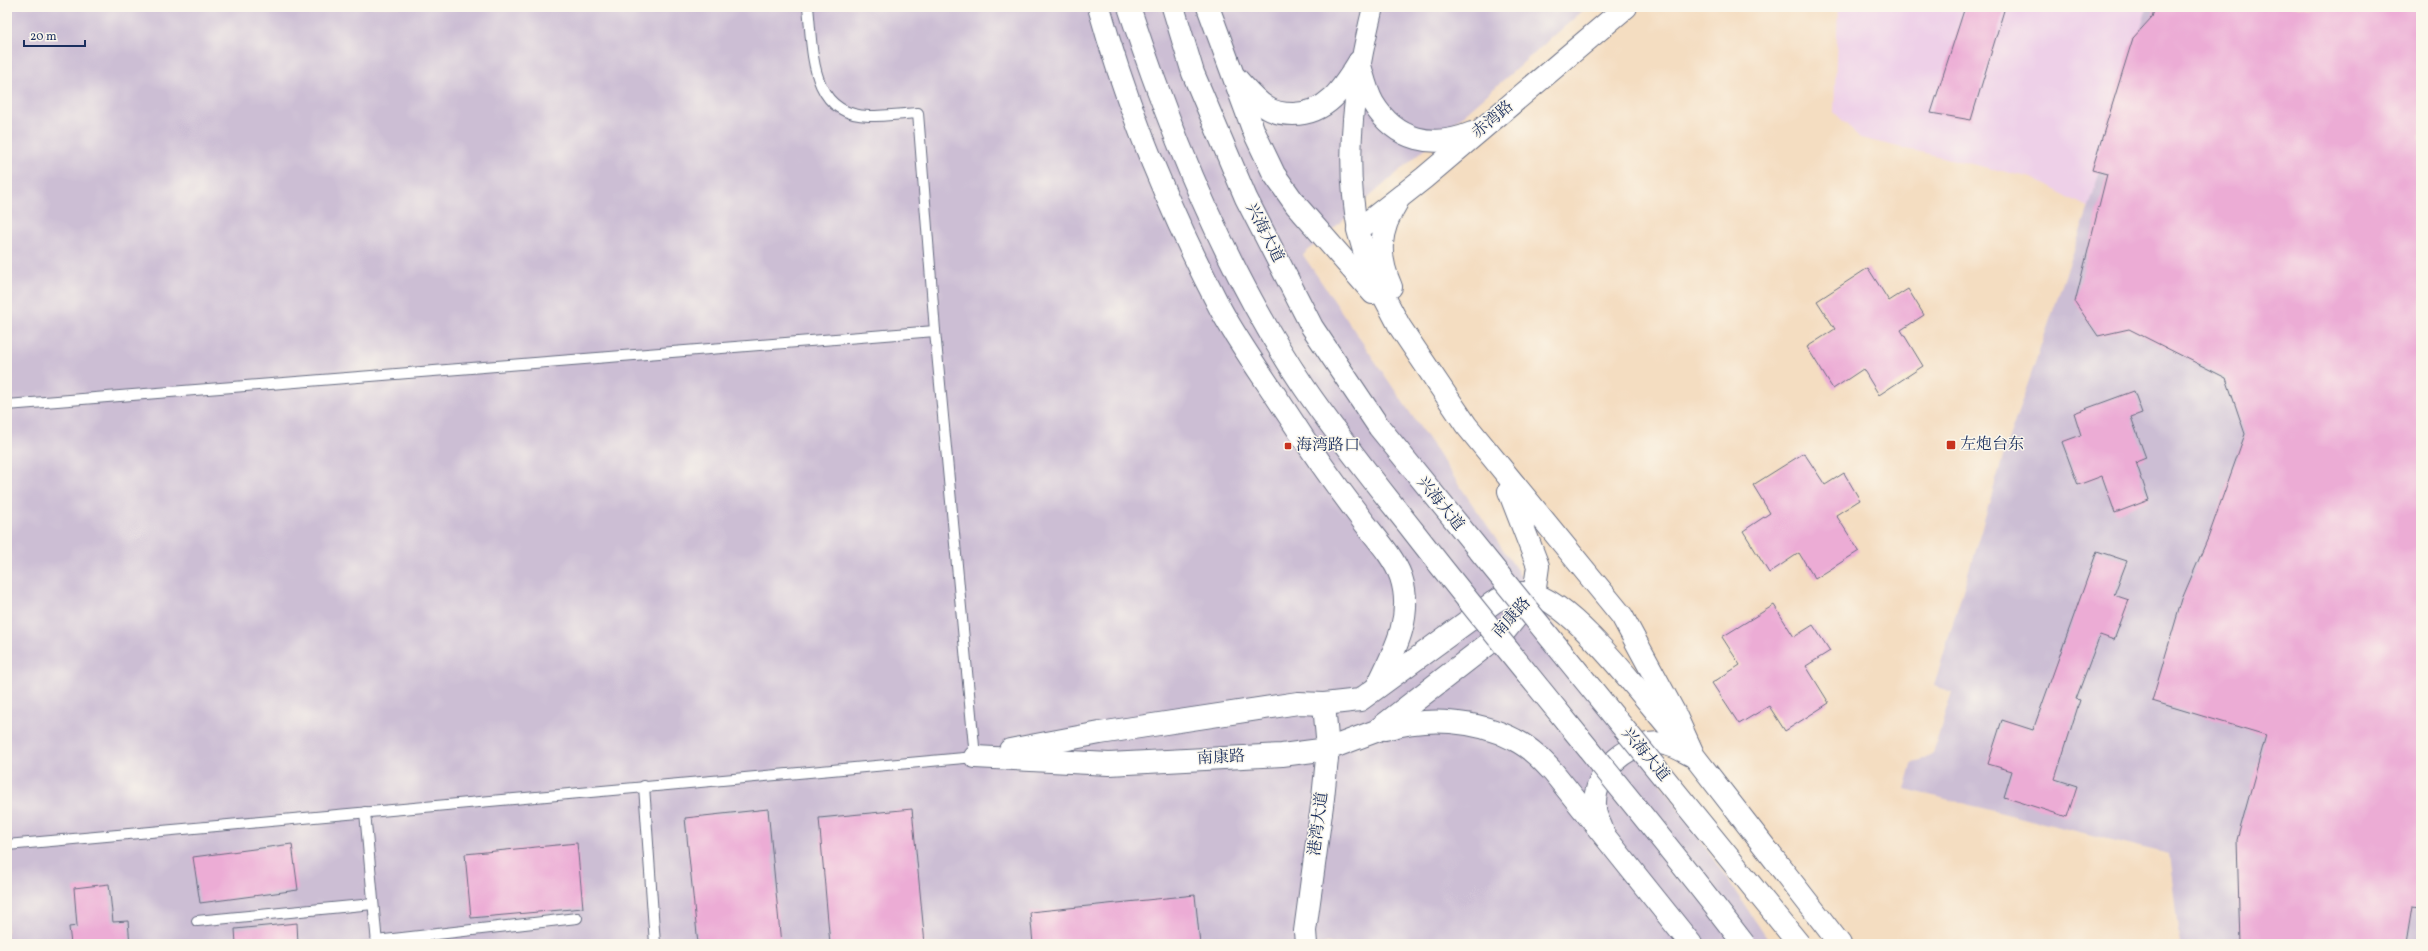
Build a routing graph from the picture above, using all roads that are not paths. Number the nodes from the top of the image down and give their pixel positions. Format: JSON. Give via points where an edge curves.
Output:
{"nodes":[{"id":1,"x":808,"y":7,"type":"edge"},
{"id":2,"x":1099,"y":7,"type":"edge"},
{"id":3,"x":1129,"y":7,"type":"edge"},
{"id":4,"x":1174,"y":7,"type":"edge"},
{"id":5,"x":1208,"y":7,"type":"edge"},
{"id":6,"x":1373,"y":7,"type":"edge"},
{"id":7,"x":1626,"y":7,"type":"edge"},
{"id":8,"x":1360,"y":62,"type":"junction"},
{"id":9,"x":1230,"y":71,"type":"junction"},
{"id":10,"x":1481,"y":130,"type":"junction"},
{"id":11,"x":1404,"y":194,"type":"junction"},
{"id":12,"x":1358,"y":230,"type":"junction"},
{"id":13,"x":1400,"y":326,"type":"junction"},
{"id":14,"x":934,"y":331,"type":"junction"},
{"id":15,"x":7,"y":405,"type":"edge"},
{"id":16,"x":1498,"y":466,"type":"junction"},
{"id":17,"x":1534,"y":595,"type":"junction"},
{"id":18,"x":1376,"y":690,"type":"junction"},
{"id":19,"x":1324,"y":704,"type":"junction"},
{"id":20,"x":1376,"y":731,"type":"junction"},
{"id":21,"x":1328,"y":749,"type":"junction"},
{"id":22,"x":1694,"y":756,"type":"junction"},
{"id":23,"x":975,"y":757,"type":"junction"},
{"id":24,"x":644,"y":786,"type":"junction"},
{"id":25,"x":365,"y":812,"type":"junction"},
{"id":26,"x":1604,"y":836,"type":"junction"},
{"id":27,"x":7,"y":845,"type":"edge"},
{"id":28,"x":373,"y":904,"type":"junction"},
{"id":29,"x":578,"y":918,"type":"dead end"},
{"id":30,"x":197,"y":921,"type":"dead end"},
{"id":31,"x":377,"y":942,"type":"edge"},
{"id":32,"x":655,"y":944,"type":"edge"},
{"id":33,"x":1306,"y":944,"type":"edge"},
{"id":34,"x":1691,"y":944,"type":"edge"},
{"id":35,"x":1744,"y":944,"type":"edge"},
{"id":36,"x":1799,"y":944,"type":"edge"},
{"id":37,"x":1840,"y":944,"type":"edge"}],
"edges":[{"from":1,"to":14,"type":"lane","via":[[816,72],[824,93],[832,102],[854,113],[868,116],[918,113]]},
{"from":2,"to":18,"type":"street","via":[[1110,48],[1158,175],[1222,311],[1318,460],[1390,558],[1401,577],[1405,599],[1404,625],[1398,644]]},
{"from":3,"to":35,"type":"street","bridge":true,"via":[[1157,91],[1201,197],[1251,298],[1303,386],[1457,588],[1676,855]]},
{"from":4,"to":36,"type":"street","name":"兴海大道","bridge":true,"via":[[1193,73],[1246,198],[1320,340],[1379,427]]},
{"from":5,"to":9,"type":"street"},
{"from":6,"to":8,"type":"street"},
{"from":7,"to":10,"type":"street","name":"赤湾路"},
{"from":8,"to":9,"type":"street","via":[[1342,90],[1329,103],[1314,111],[1300,114],[1282,114],[1266,108]]},
{"from":8,"to":10,"type":"street","via":[[1373,102],[1394,127],[1406,134],[1432,142],[1463,137]]},
{"from":8,"to":12,"type":"street","via":[[1350,164],[1351,196]]},
{"from":9,"to":13,"type":"street","via":[[1274,174],[1296,205]]},
{"from":10,"to":11,"type":"street","name":"赤湾路"},
{"from":11,"to":12,"type":"street","name":"赤湾路"},
{"from":11,"to":16,"type":"street","via":[[1385,224],[1381,250],[1383,268],[1395,296],[1471,409]]},
{"from":12,"to":13,"type":"street","via":[[1369,268]]},
{"from":13,"to":16,"type":"street","via":[[1466,425]]},
{"from":14,"to":15,"type":"lane"},
{"from":14,"to":23,"type":"lane"},
{"from":16,"to":17,"type":"street","via":[[1538,566]]},
{"from":16,"to":22,"type":"street","via":[[1622,616],[1674,712]]},
{"from":17,"to":18,"type":"street","name":"南康路","via":[[1508,595],[1494,602]]},
{"from":17,"to":20,"type":"street","name":"南康路","via":[[1505,631]]},
{"from":17,"to":22,"type":"street","via":[[1578,621]]},
{"from":18,"to":19,"type":"street","name":"南康路","via":[[1360,700]]},
{"from":19,"to":21,"type":"street","name":"港湾大道"},
{"from":19,"to":23,"type":"street","name":"南康路","via":[[1298,703],[1100,733]]},
{"from":20,"to":21,"type":"street","name":"南康路"},
{"from":20,"to":26,"type":"street","via":[[1406,722],[1435,721],[1491,729],[1516,740],[1538,756]]},
{"from":21,"to":23,"type":"street","name":"南康路","via":[[1282,755],[1109,764]]},
{"from":21,"to":33,"type":"street","name":"港湾大道","via":[[1305,931]]},
{"from":22,"to":26,"type":"street","via":[[1669,744],[1641,745],[1616,758],[1599,781],[1595,809]]},
{"from":22,"to":37,"type":"street"},
{"from":23,"to":24,"type":"lane"},
{"from":24,"to":25,"type":"lane"},
{"from":24,"to":32,"type":"lane"},
{"from":25,"to":27,"type":"lane"},
{"from":25,"to":28,"type":"lane"},
{"from":26,"to":34,"type":"street"},
{"from":28,"to":30,"type":"lane"},
{"from":28,"to":31,"type":"lane"},
{"from":29,"to":31,"type":"lane"}]}
